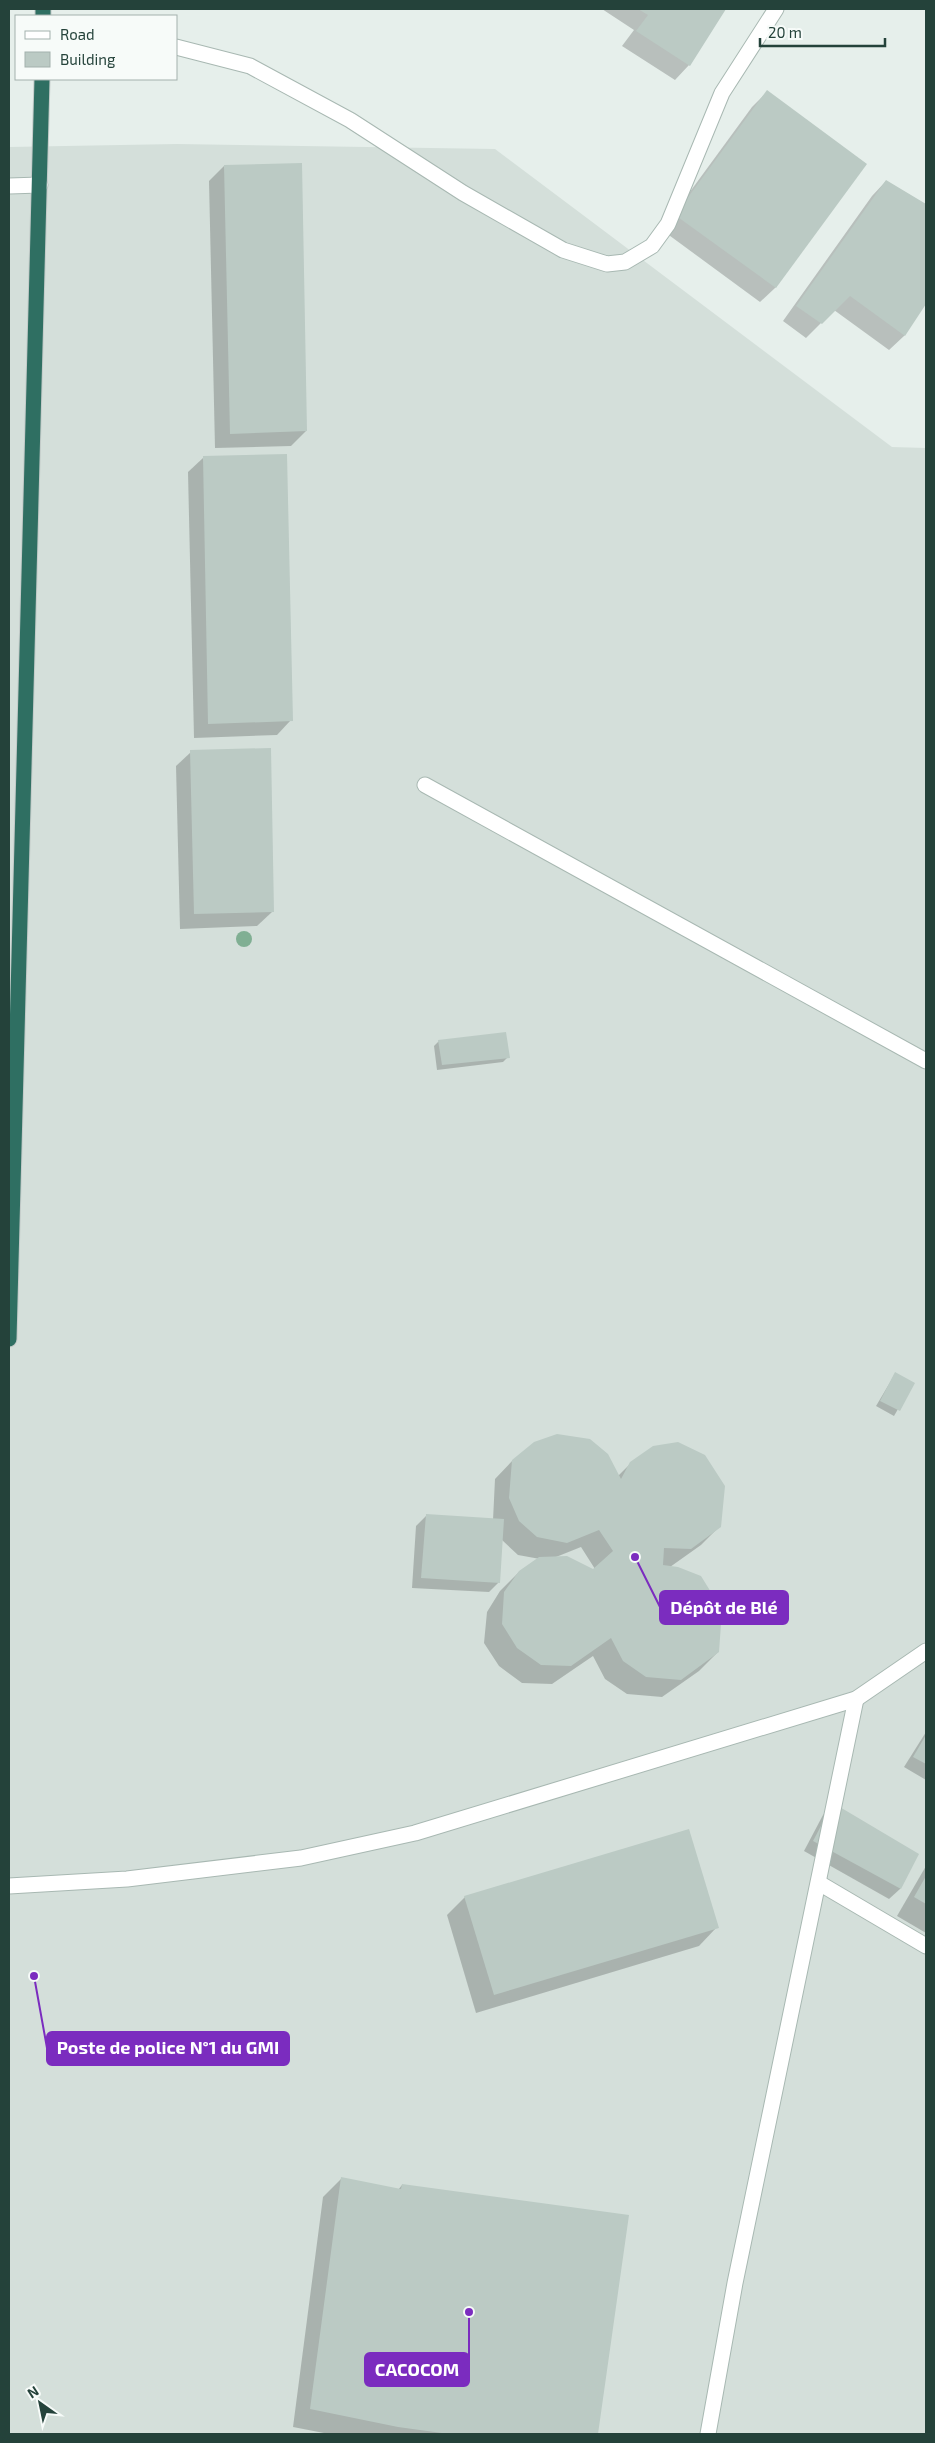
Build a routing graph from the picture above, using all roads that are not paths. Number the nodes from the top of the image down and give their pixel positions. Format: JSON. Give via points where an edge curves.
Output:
{"nodes":[{"id":1,"x":776,"y":9,"type":"edge"},
{"id":2,"x":178,"y":48,"type":"edge"},
{"id":3,"x":42,"y":80,"type":"edge"},
{"id":4,"x":40,"y":185,"type":"junction"},
{"id":5,"x":9,"y":186,"type":"edge"},
{"id":6,"x":425,"y":785,"type":"dead end"},
{"id":7,"x":926,"y":1061,"type":"edge"},
{"id":8,"x":9,"y":1339,"type":"edge"},
{"id":9,"x":926,"y":1651,"type":"edge"},
{"id":10,"x":856,"y":1699,"type":"junction"},
{"id":11,"x":818,"y":1882,"type":"junction"},
{"id":12,"x":9,"y":1886,"type":"edge"},
{"id":13,"x":926,"y":1946,"type":"edge"},
{"id":14,"x":708,"y":2434,"type":"edge"}],
"edges":[{"from":1,"to":2,"type":"street","via":[[722,93],[668,224],[652,246],[625,262],[606,264],[564,250],[463,192],[350,120],[250,66]]},
{"from":3,"to":4,"type":"highway"},
{"from":4,"to":5,"type":"street"},
{"from":4,"to":8,"type":"highway"},
{"from":6,"to":7,"type":"street"},
{"from":9,"to":10,"type":"street"},
{"from":10,"to":11,"type":"street"},
{"from":10,"to":12,"type":"street","via":[[415,1833],[302,1858],[127,1879]]},
{"from":11,"to":13,"type":"street"},
{"from":11,"to":14,"type":"street","via":[[735,2283]]}]}
